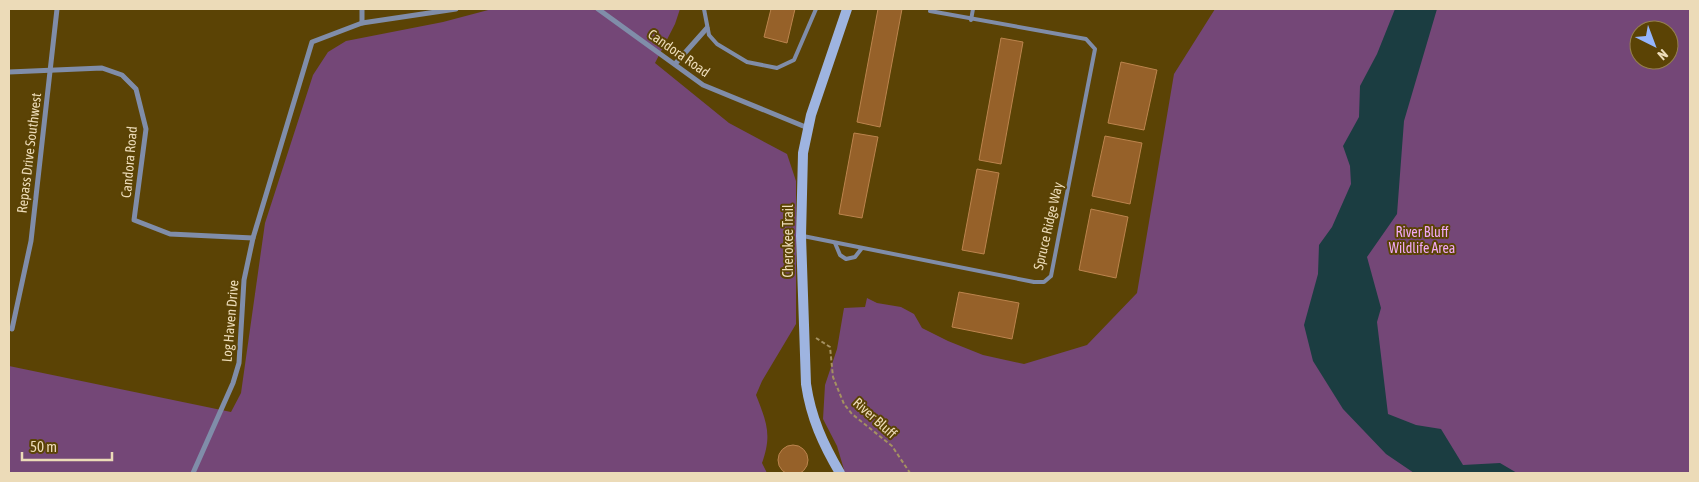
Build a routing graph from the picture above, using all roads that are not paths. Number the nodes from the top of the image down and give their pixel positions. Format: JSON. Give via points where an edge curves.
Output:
{"nodes":[{"id":1,"x":57,"y":9,"type":"edge"},
{"id":2,"x":362,"y":9,"type":"edge"},
{"id":3,"x":456,"y":9,"type":"edge"},
{"id":4,"x":598,"y":9,"type":"edge"},
{"id":5,"x":704,"y":9,"type":"edge"},
{"id":6,"x":816,"y":9,"type":"edge"},
{"id":7,"x":847,"y":9,"type":"edge"},
{"id":8,"x":973,"y":9,"type":"edge"},
{"id":9,"x":930,"y":11,"type":"dead end"},
{"id":10,"x":971,"y":20,"type":"junction"},
{"id":11,"x":362,"y":23,"type":"junction"},
{"id":12,"x":707,"y":28,"type":"junction"},
{"id":13,"x":675,"y":64,"type":"junction"},
{"id":14,"x":9,"y":72,"type":"edge"},
{"id":15,"x":50,"y":72,"type":"junction"},
{"id":16,"x":808,"y":128,"type":"junction"},
{"id":17,"x":801,"y":236,"type":"junction"},
{"id":18,"x":253,"y":238,"type":"junction"},
{"id":19,"x":835,"y":242,"type":"junction"},
{"id":20,"x":862,"y":248,"type":"junction"},
{"id":21,"x":12,"y":329,"type":"dead end"},
{"id":22,"x":193,"y":473,"type":"edge"},
{"id":23,"x":840,"y":473,"type":"edge"}],
"edges":[{"from":1,"to":15,"type":"street","name":"Repass Drive Southwest"},
{"from":2,"to":11,"type":"street"},
{"from":3,"to":11,"type":"street"},
{"from":4,"to":13,"type":"street","name":"Candora Road"},
{"from":5,"to":12,"type":"lane"},
{"from":6,"to":12,"type":"lane","via":[[794,60],[777,68],[747,62],[717,44]]},
{"from":7,"to":16,"type":"street","name":"Cherokee Trail"},
{"from":8,"to":10,"type":"lane"},
{"from":9,"to":10,"type":"lane"},
{"from":10,"to":20,"type":"lane","name":"Spruce Ridge Way","via":[[1086,39],[1095,49],[1051,276],[1044,282],[1034,282]]},
{"from":11,"to":18,"type":"street","name":"Log Haven Drive","via":[[312,42]]},
{"from":12,"to":13,"type":"street"},
{"from":13,"to":16,"type":"street","name":"Candora Road","via":[[703,85]]},
{"from":14,"to":15,"type":"street","name":"Candora Road"},
{"from":15,"to":18,"type":"street","name":"Candora Road","via":[[102,68],[122,75],[136,90],[146,129],[134,220],[170,234]]},
{"from":15,"to":21,"type":"street","name":"Repass Drive Southwest","via":[[31,241]]},
{"from":16,"to":17,"type":"street","name":"Cherokee Trail","via":[[803,153]]},
{"from":17,"to":19,"type":"lane","name":"Spruce Ridge Way"},
{"from":17,"to":23,"type":"street","name":"Cherokee Trail","via":[[806,384],[820,437]]},
{"from":18,"to":22,"type":"street","name":"Log Haven Drive","via":[[244,280],[239,363],[233,384]]},
{"from":19,"to":20,"type":"lane","name":"Spruce Ridge Way"},
{"from":19,"to":20,"type":"lane","via":[[846,259],[855,257]]}]}
